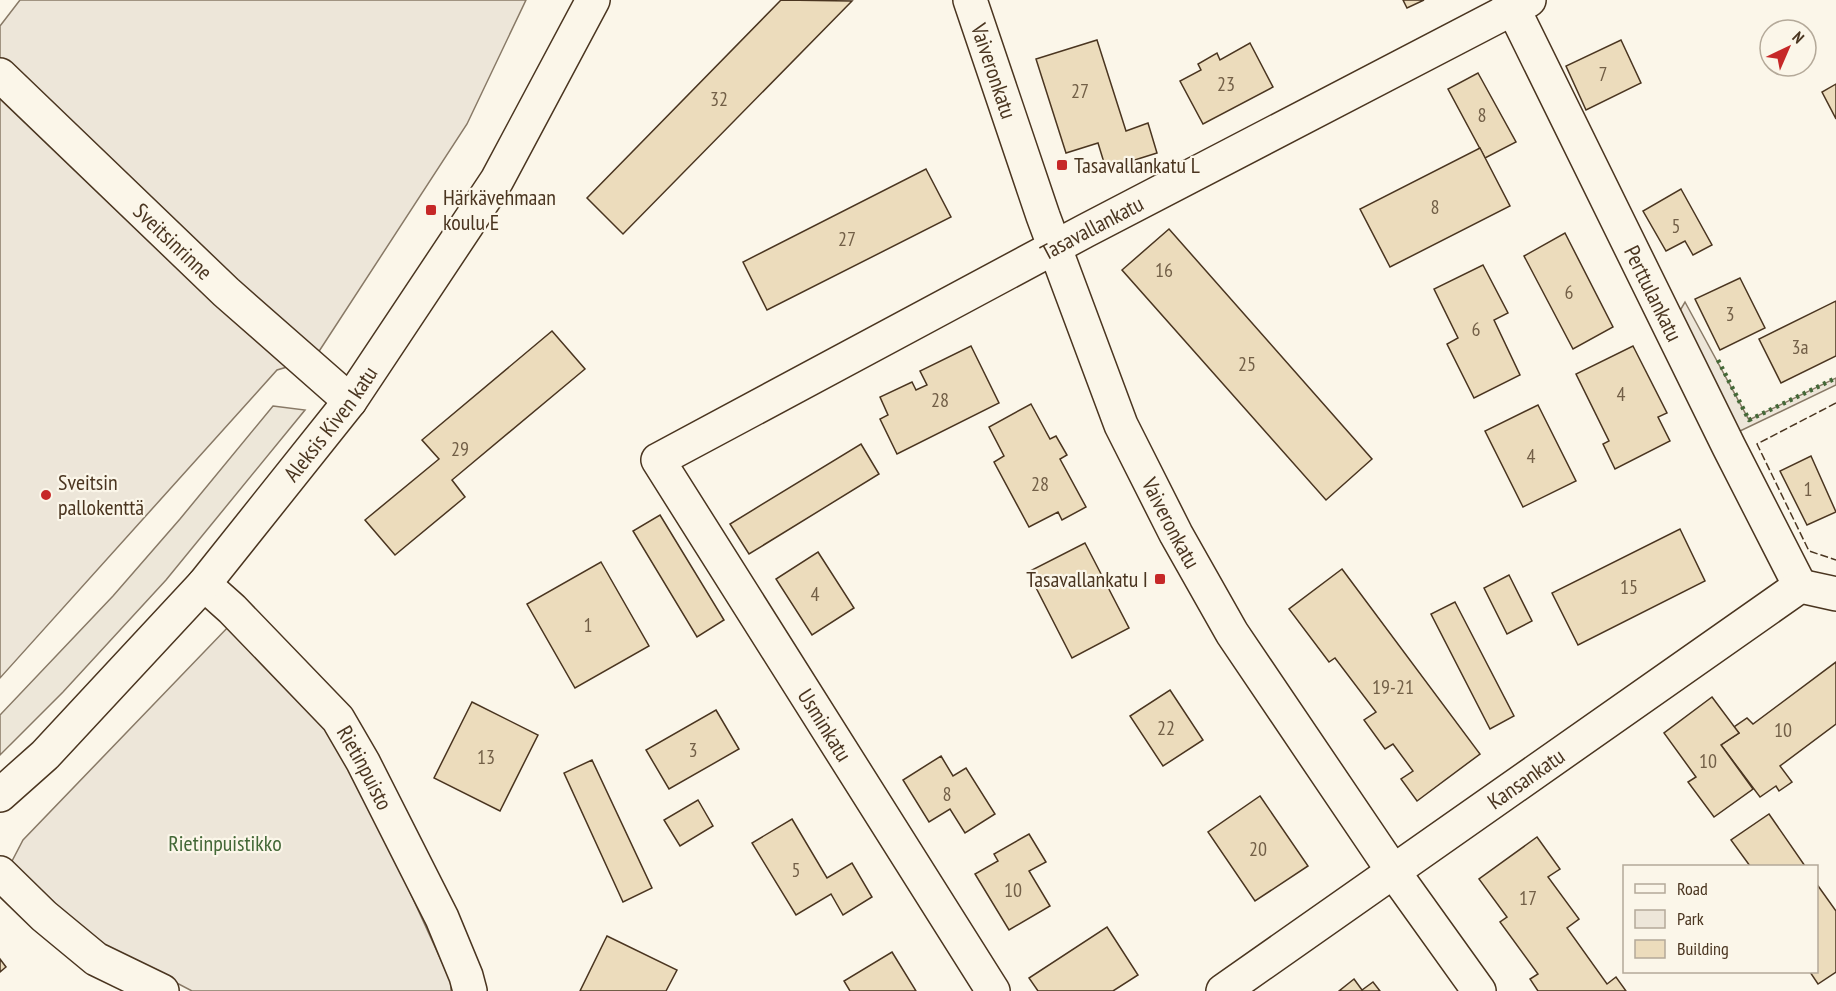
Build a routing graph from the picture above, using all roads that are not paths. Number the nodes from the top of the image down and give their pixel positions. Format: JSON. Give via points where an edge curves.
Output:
{"nodes":[{"id":1,"x":593,"y":0,"type":"edge"},
{"id":2,"x":970,"y":0,"type":"edge"},
{"id":3,"x":1517,"y":3,"type":"edge"},
{"id":4,"x":0,"y":75,"type":"edge"},
{"id":5,"x":1055,"y":247,"type":"junction"},
{"id":6,"x":350,"y":401,"type":"junction"},
{"id":7,"x":658,"y":460,"type":"joint"},
{"id":8,"x":204,"y":584,"type":"junction"},
{"id":9,"x":1800,"y":586,"type":"junction"},
{"id":10,"x":1836,"y":594,"type":"edge"},
{"id":11,"x":0,"y":795,"type":"edge"},
{"id":12,"x":1393,"y":871,"type":"junction"},
{"id":13,"x":0,"y":873,"type":"edge"},
{"id":14,"x":162,"y":991,"type":"edge"},
{"id":15,"x":470,"y":991,"type":"edge"},
{"id":16,"x":993,"y":991,"type":"edge"},
{"id":17,"x":1223,"y":991,"type":"edge"},
{"id":18,"x":1479,"y":991,"type":"edge"}],
"edges":[{"from":1,"to":6,"type":"street","name":"Aleksis Kiven katu","via":[[497,180]]},
{"from":2,"to":5,"type":"street","name":"Vaiveronkatu"},
{"from":3,"to":5,"type":"street","name":"Tasavallankatu"},
{"from":3,"to":9,"type":"street","name":"Perttulankatu","via":[[1729,447]]},
{"from":4,"to":6,"type":"street","name":"Sveitsinrinne","via":[[226,292]]},
{"from":5,"to":7,"type":"street","name":"Tasavallankatu"},
{"from":5,"to":12,"type":"street","name":"Vaiveronkatu","via":[[1121,425],[1176,534],[1232,633]]},
{"from":6,"to":8,"type":"street","name":"Aleksis Kiven katu"},
{"from":7,"to":16,"type":"street","name":"Usminkatu"},
{"from":8,"to":11,"type":"street","name":"Aleksis Kiven katu","via":[[45,755]]},
{"from":8,"to":15,"type":"street","name":"Rietinpuisto","via":[[338,720],[442,918]]},
{"from":9,"to":10,"type":"street"},
{"from":9,"to":12,"type":"street","name":"Kansankatu"},
{"from":12,"to":17,"type":"street","name":"Kansankatu"},
{"from":12,"to":18,"type":"street","name":"Vaiveronkatu"},
{"from":13,"to":14,"type":"street","via":[[96,959]]}]}
